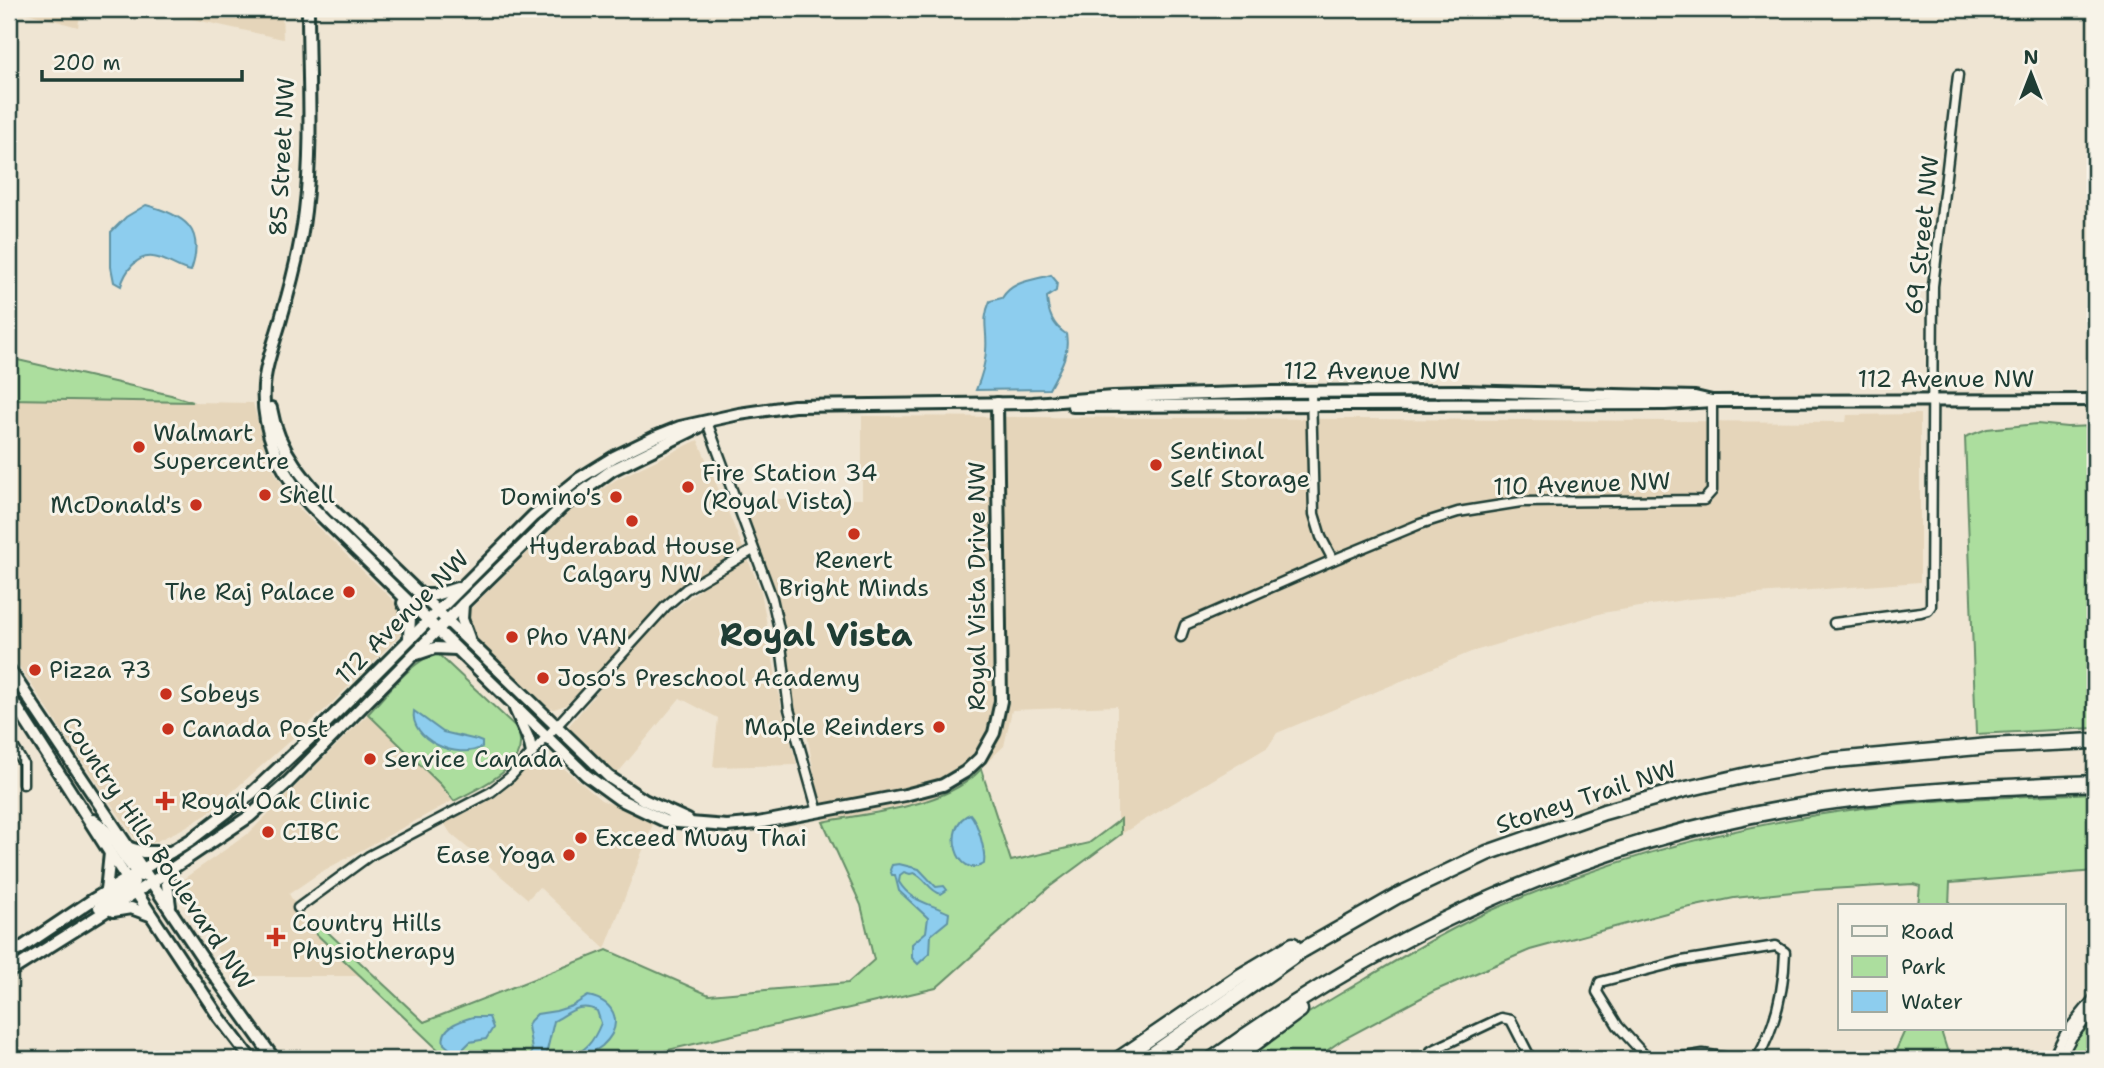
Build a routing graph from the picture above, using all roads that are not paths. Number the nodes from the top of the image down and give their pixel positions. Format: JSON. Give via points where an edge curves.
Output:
{"nodes":[{"id":1,"x":308,"y":9,"type":"edge"},
{"id":2,"x":1958,"y":75,"type":"dead end"},
{"id":3,"x":274,"y":346,"type":"junction"},
{"id":4,"x":1311,"y":392,"type":"junction"},
{"id":5,"x":1932,"y":399,"type":"junction"},
{"id":6,"x":2095,"y":400,"type":"edge"},
{"id":7,"x":1712,"y":401,"type":"junction"},
{"id":8,"x":997,"y":403,"type":"junction"},
{"id":9,"x":1033,"y":403,"type":"junction"},
{"id":10,"x":1311,"y":405,"type":"junction"},
{"id":11,"x":707,"y":422,"type":"junction"},
{"id":12,"x":753,"y":550,"type":"junction"},
{"id":13,"x":1333,"y":559,"type":"junction"},
{"id":14,"x":460,"y":588,"type":"junction"},
{"id":15,"x":420,"y":595,"type":"junction"},
{"id":16,"x":402,"y":597,"type":"junction"},
{"id":17,"x":463,"y":604,"type":"junction"},
{"id":18,"x":438,"y":611,"type":"junction"},
{"id":19,"x":428,"y":621,"type":"junction"},
{"id":20,"x":447,"y":621,"type":"junction"},
{"id":21,"x":1834,"y":623,"type":"dead end"},
{"id":22,"x":438,"y":630,"type":"junction"},
{"id":23,"x":1181,"y":636,"type":"dead end"},
{"id":24,"x":409,"y":638,"type":"junction"},
{"id":25,"x":471,"y":644,"type":"junction"},
{"id":26,"x":456,"y":649,"type":"junction"},
{"id":27,"x":411,"y":657,"type":"junction"},
{"id":28,"x":9,"y":669,"type":"edge"},
{"id":29,"x":9,"y":695,"type":"edge"},
{"id":30,"x":514,"y":706,"type":"junction"},
{"id":31,"x":556,"y":728,"type":"junction"},
{"id":32,"x":547,"y":737,"type":"junction"},
{"id":33,"x":9,"y":740,"type":"edge"},
{"id":34,"x":2095,"y":741,"type":"edge"},
{"id":35,"x":532,"y":753,"type":"junction"},
{"id":36,"x":2095,"y":783,"type":"edge"},
{"id":37,"x":23,"y":784,"type":"dead end"},
{"id":38,"x":818,"y":812,"type":"junction"},
{"id":39,"x":88,"y":816,"type":"junction"},
{"id":40,"x":694,"y":823,"type":"junction"},
{"id":41,"x":130,"y":848,"type":"junction"},
{"id":42,"x":171,"y":852,"type":"junction"},
{"id":43,"x":110,"y":853,"type":"junction"},
{"id":44,"x":1486,"y":853,"type":"junction"},
{"id":45,"x":169,"y":871,"type":"junction"},
{"id":46,"x":136,"y":879,"type":"junction"},
{"id":47,"x":152,"y":882,"type":"junction"},
{"id":48,"x":106,"y":891,"type":"junction"},
{"id":49,"x":298,"y":908,"type":"dead end"},
{"id":50,"x":170,"y":909,"type":"junction"},
{"id":51,"x":152,"y":916,"type":"junction"},
{"id":52,"x":94,"y":919,"type":"junction"},
{"id":53,"x":83,"y":925,"type":"junction"},
{"id":54,"x":9,"y":956,"type":"edge"},
{"id":55,"x":9,"y":972,"type":"edge"},
{"id":56,"x":1334,"y":978,"type":"junction"},
{"id":57,"x":2095,"y":997,"type":"edge"},
{"id":58,"x":2095,"y":1008,"type":"edge"},
{"id":59,"x":251,"y":1059,"type":"edge"},
{"id":60,"x":274,"y":1059,"type":"edge"},
{"id":61,"x":1119,"y":1059,"type":"edge"},
{"id":62,"x":1146,"y":1059,"type":"edge"},
{"id":63,"x":1213,"y":1059,"type":"edge"},
{"id":64,"x":1233,"y":1059,"type":"edge"},
{"id":65,"x":1430,"y":1059,"type":"edge"},
{"id":66,"x":1531,"y":1059,"type":"edge"},
{"id":67,"x":1648,"y":1059,"type":"edge"},
{"id":68,"x":1673,"y":1059,"type":"edge"},
{"id":69,"x":1735,"y":1059,"type":"edge"},
{"id":70,"x":1757,"y":1059,"type":"edge"},
{"id":71,"x":2052,"y":1059,"type":"edge"},
{"id":72,"x":2060,"y":1059,"type":"edge"}],
"edges":[{"from":1,"to":3,"type":"street","name":"85 Street NW","via":[[305,210]]},
{"from":2,"to":5,"type":"street","name":"69 Street NW","via":[[1935,256]]},
{"from":3,"to":15,"type":"street","name":"85 Street NW","via":[[271,411],[294,465]]},
{"from":3,"to":16,"type":"street","name":"85 Street NW","via":[[265,376],[264,403],[268,431],[282,468],[300,496]]},
{"from":4,"to":7,"type":"street","name":"112 Avenue NW","via":[[1460,391]]},
{"from":4,"to":9,"type":"street","name":"112 Avenue NW"},
{"from":4,"to":10,"type":"street"},
{"from":5,"to":6,"type":"street","name":"112 Avenue NW"},
{"from":5,"to":7,"type":"street","name":"112 Avenue NW"},
{"from":5,"to":21,"type":"street","name":"69 Street NW","via":[[1931,606],[1921,612]]},
{"from":7,"to":10,"type":"street","name":"112 Avenue NW"},
{"from":7,"to":13,"type":"street","name":"110 Avenue NW","via":[[1712,491],[1704,500],[1498,504],[1435,518]]},
{"from":8,"to":9,"type":"street","name":"112 Avenue NW"},
{"from":8,"to":11,"type":"street","name":"112 Avenue NW","via":[[794,405]]},
{"from":8,"to":38,"type":"street","name":"Royal Vista Drive NW","via":[[1002,675],[1001,712],[994,733],[973,765],[943,785]]},
{"from":9,"to":10,"type":"street","name":"112 Avenue NW"},
{"from":10,"to":13,"type":"street","via":[[1314,514]]},
{"from":11,"to":12,"type":"street"},
{"from":11,"to":14,"type":"street","name":"112 Avenue NW","via":[[655,437],[580,478],[533,516]]},
{"from":11,"to":17,"type":"street","name":"112 Avenue NW","via":[[623,464],[576,496]]},
{"from":12,"to":31,"type":"street","via":[[666,606]]},
{"from":12,"to":38,"type":"street","via":[[778,623],[789,709]]},
{"from":13,"to":23,"type":"street","name":"110 Avenue NW","via":[[1185,625]]},
{"from":14,"to":15,"type":"street"},
{"from":14,"to":18,"type":"street","name":"112 Avenue NW"},
{"from":15,"to":18,"type":"street","name":"85 Street NW"},
{"from":16,"to":19,"type":"street","name":"85 Street NW"},
{"from":16,"to":24,"type":"street","via":[[410,616]]},
{"from":17,"to":20,"type":"street","name":"112 Avenue NW"},
{"from":17,"to":25,"type":"street","via":[[462,619]]},
{"from":18,"to":19,"type":"street","name":"112 Avenue NW"},
{"from":18,"to":20,"type":"street","name":"Royal Vista Drive NW"},
{"from":19,"to":22,"type":"street","name":"Royal Vista Drive NW"},
{"from":19,"to":24,"type":"street","name":"112 Avenue NW"},
{"from":20,"to":22,"type":"street","name":"112 Avenue NW"},
{"from":20,"to":25,"type":"street","name":"Royal Vista Drive NW"},
{"from":22,"to":26,"type":"street","name":"Royal Vista Drive NW"},
{"from":22,"to":27,"type":"street","name":"112 Avenue NW"},
{"from":24,"to":42,"type":"street","name":"112 Avenue NW","via":[[264,782]]},
{"from":25,"to":31,"type":"street","name":"Royal Vista Drive NW"},
{"from":26,"to":27,"type":"street","via":[[431,649]]},
{"from":26,"to":30,"type":"street","name":"Royal Vista Drive NW"},
{"from":27,"to":45,"type":"street","name":"112 Avenue NW","via":[[267,802]]},
{"from":28,"to":41,"type":"street","name":"Country Hills Boulevard NW"},
{"from":29,"to":39,"type":"street","name":"Country Hills Boulevard NW"},
{"from":30,"to":32,"type":"street","name":"Royal Vista Drive NW"},
{"from":30,"to":35,"type":"street"},
{"from":31,"to":32,"type":"street"},
{"from":31,"to":40,"type":"street","name":"Royal Vista Drive NW","via":[[621,785]]},
{"from":32,"to":35,"type":"street"},
{"from":32,"to":40,"type":"street","name":"Royal Vista Drive NW","via":[[619,799],[665,821]]},
{"from":33,"to":37,"type":"street","via":[[23,763]]},
{"from":34,"to":44,"type":"highway","name":"Stoney Trail NW","via":[[1895,753],[1752,774],[1604,812]]},
{"from":35,"to":49,"type":"street","via":[[491,792],[369,856]]},
{"from":36,"to":56,"type":"highway","via":[[1878,796],[1818,804],[1658,839],[1588,860],[1462,910]]},
{"from":38,"to":40,"type":"street","name":"Royal Vista Drive NW","via":[[727,826]]},
{"from":39,"to":43,"type":"street","name":"Country Hills Boulevard NW"},
{"from":39,"to":46,"type":"street","via":[[101,825]]},
{"from":41,"to":42,"type":"street"},
{"from":41,"to":46,"type":"street","name":"Country Hills Boulevard NW"},
{"from":42,"to":46,"type":"street","name":"112 Avenue NW"},
{"from":43,"to":46,"type":"street","name":"Country Hills Boulevard NW"},
{"from":43,"to":48,"type":"street"},
{"from":44,"to":61,"type":"highway","via":[[1462,858],[1334,922],[1241,976]]},
{"from":44,"to":62,"type":"highway","name":"Stoney Trail NW","via":[[1299,952]]},
{"from":45,"to":47,"type":"street","name":"112 Avenue NW"},
{"from":45,"to":50,"type":"street"},
{"from":46,"to":47,"type":"street","name":"Country Hills Boulevard NW"},
{"from":46,"to":47,"type":"street","name":"112 Avenue NW"},
{"from":46,"to":48,"type":"street"},
{"from":46,"to":51,"type":"street","name":"Country Hills Boulevard NW"},
{"from":46,"to":52,"type":"street"},
{"from":46,"to":53,"type":"street","via":[[89,914]]},
{"from":47,"to":50,"type":"street","name":"Country Hills Boulevard NW"},
{"from":48,"to":54,"type":"street"},
{"from":50,"to":60,"type":"street","name":"Country Hills Boulevard NW"},
{"from":51,"to":52,"type":"street","via":[[123,908]]},
{"from":51,"to":59,"type":"street","name":"Country Hills Boulevard NW"},
{"from":52,"to":53,"type":"street"},
{"from":53,"to":55,"type":"street"},
{"from":56,"to":63,"type":"highway"},
{"from":56,"to":64,"type":"highway","via":[[1325,992]]},
{"from":57,"to":71,"type":"street"},
{"from":58,"to":72,"type":"street"},
{"from":65,"to":66,"type":"street","via":[[1431,1051],[1501,1018],[1511,1020]]},
{"from":67,"to":70,"type":"street","via":[[1618,1026],[1597,992],[1600,982],[1682,961],[1776,946],[1786,952],[1784,983],[1775,1021]]},
{"from":68,"to":69,"type":"street","via":[[1703,1054]]}]}
